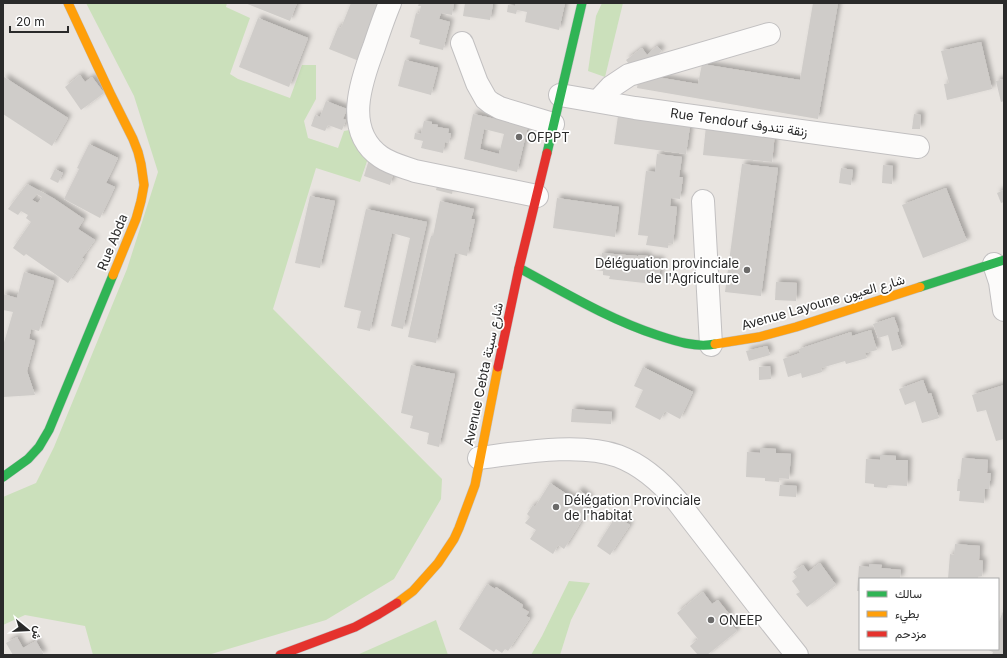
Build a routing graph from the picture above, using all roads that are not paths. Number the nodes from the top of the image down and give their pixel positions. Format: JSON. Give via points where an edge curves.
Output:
{"nodes":[{"id":1,"x":68,"y":3,"type":"edge"},
{"id":2,"x":390,"y":3,"type":"edge"},
{"id":3,"x":582,"y":3,"type":"edge"},
{"id":4,"x":769,"y":34,"type":"dead end"},
{"id":5,"x":462,"y":43,"type":"dead end"},
{"id":6,"x":560,"y":95,"type":"junction"},
{"id":7,"x":598,"y":102,"type":"junction"},
{"id":8,"x":553,"y":124,"type":"junction"},
{"id":9,"x":918,"y":147,"type":"dead end"},
{"id":10,"x":537,"y":196,"type":"junction"},
{"id":11,"x":703,"y":201,"type":"dead end"},
{"id":12,"x":999,"y":262,"type":"edge"},
{"id":13,"x":519,"y":268,"type":"junction"},
{"id":14,"x":1004,"y":310,"type":"edge"},
{"id":15,"x":711,"y":345,"type":"junction"},
{"id":16,"x":480,"y":458,"type":"junction"},
{"id":17,"x":3,"y":477,"type":"edge"},
{"id":18,"x":280,"y":655,"type":"edge"},
{"id":19,"x":798,"y":655,"type":"edge"}],
"edges":[{"from":1,"to":17,"type":"street","name":"Rue Abda","via":[[133,138],[144,185],[136,219],[49,430],[28,459]]},
{"from":2,"to":10,"type":"street","via":[[361,83],[359,121],[368,145],[381,157],[398,166]]},
{"from":3,"to":6,"type":"street","name":"Avenue Cebta شارع سبتة"},
{"from":4,"to":7,"type":"street","via":[[629,75],[611,86]]},
{"from":5,"to":8,"type":"street","via":[[486,99],[500,108]]},
{"from":6,"to":7,"type":"street","name":"Rue Tendouf زنقة تندوف"},
{"from":6,"to":8,"type":"street","name":"Avenue Cebta شارع سبتة"},
{"from":7,"to":9,"type":"street","name":"Rue Tendouf زنقة تندوف"},
{"from":8,"to":10,"type":"street","name":"Avenue Cebta شارع سبتة"},
{"from":10,"to":13,"type":"street","name":"Avenue Cebta شارع سبتة"},
{"from":11,"to":15,"type":"street"},
{"from":12,"to":14,"type":"street"},
{"from":12,"to":15,"type":"street","name":"Avenue Layoune شارع العيون","via":[[796,327]]},
{"from":13,"to":15,"type":"street","name":"Avenue Layoune شارع العيون","via":[[604,314],[641,330],[674,341]]},
{"from":13,"to":16,"type":"street","name":"Avenue Cebta شارع سبتة"},
{"from":16,"to":18,"type":"street","name":"Avenue Cebta شارع سبتة","via":[[475,485],[459,528],[438,563],[417,586],[402,600],[355,627]]},
{"from":16,"to":19,"type":"street","via":[[538,451],[599,451],[628,460],[641,468],[668,490]]}]}
